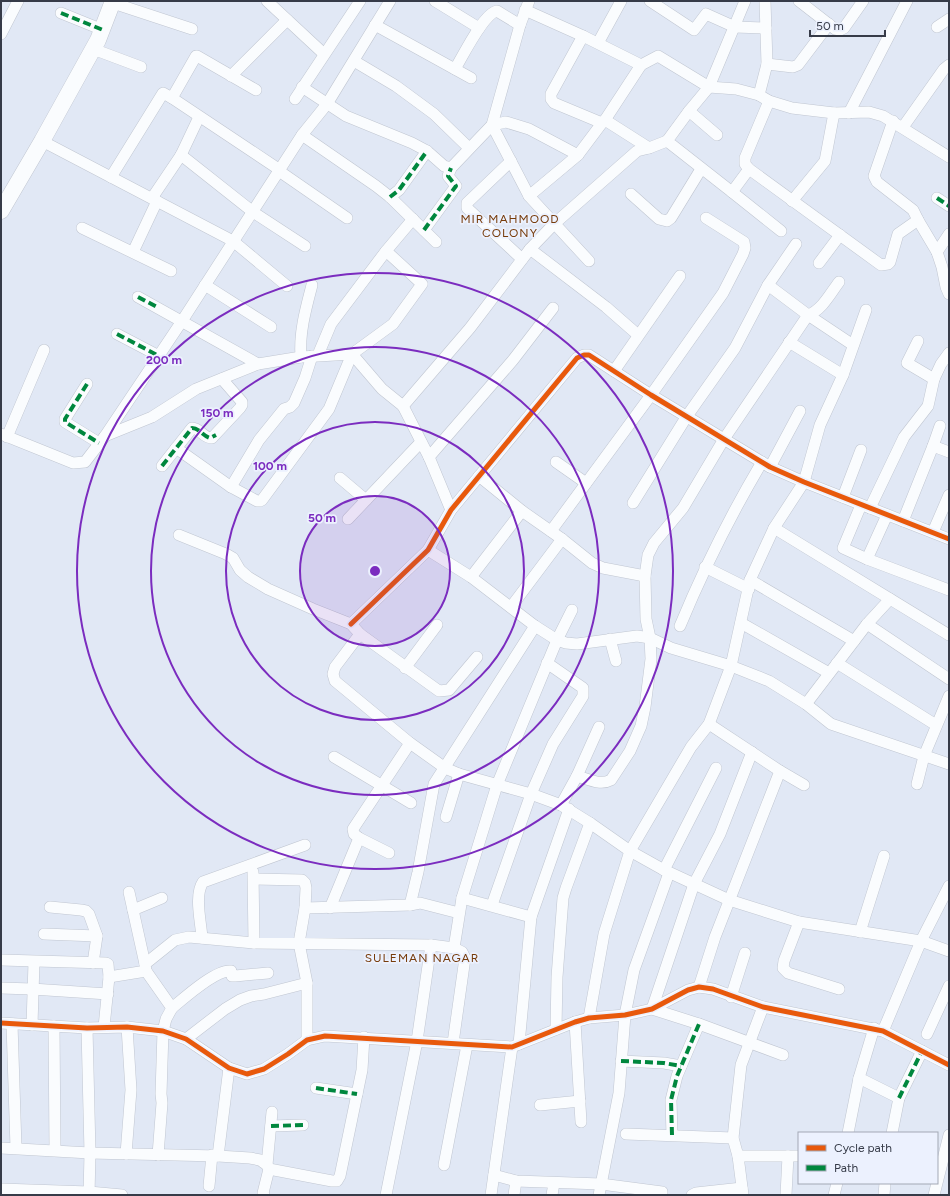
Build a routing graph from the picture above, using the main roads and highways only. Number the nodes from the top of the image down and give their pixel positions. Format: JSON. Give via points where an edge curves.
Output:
{"nodes":[{"id":1,"x":113,"y":2,"type":"edge"},
{"id":2,"x":1,"y":211,"type":"edge"}],
"edges":[{"from":1,"to":2,"type":"main road","via":[[103,30]]}]}
